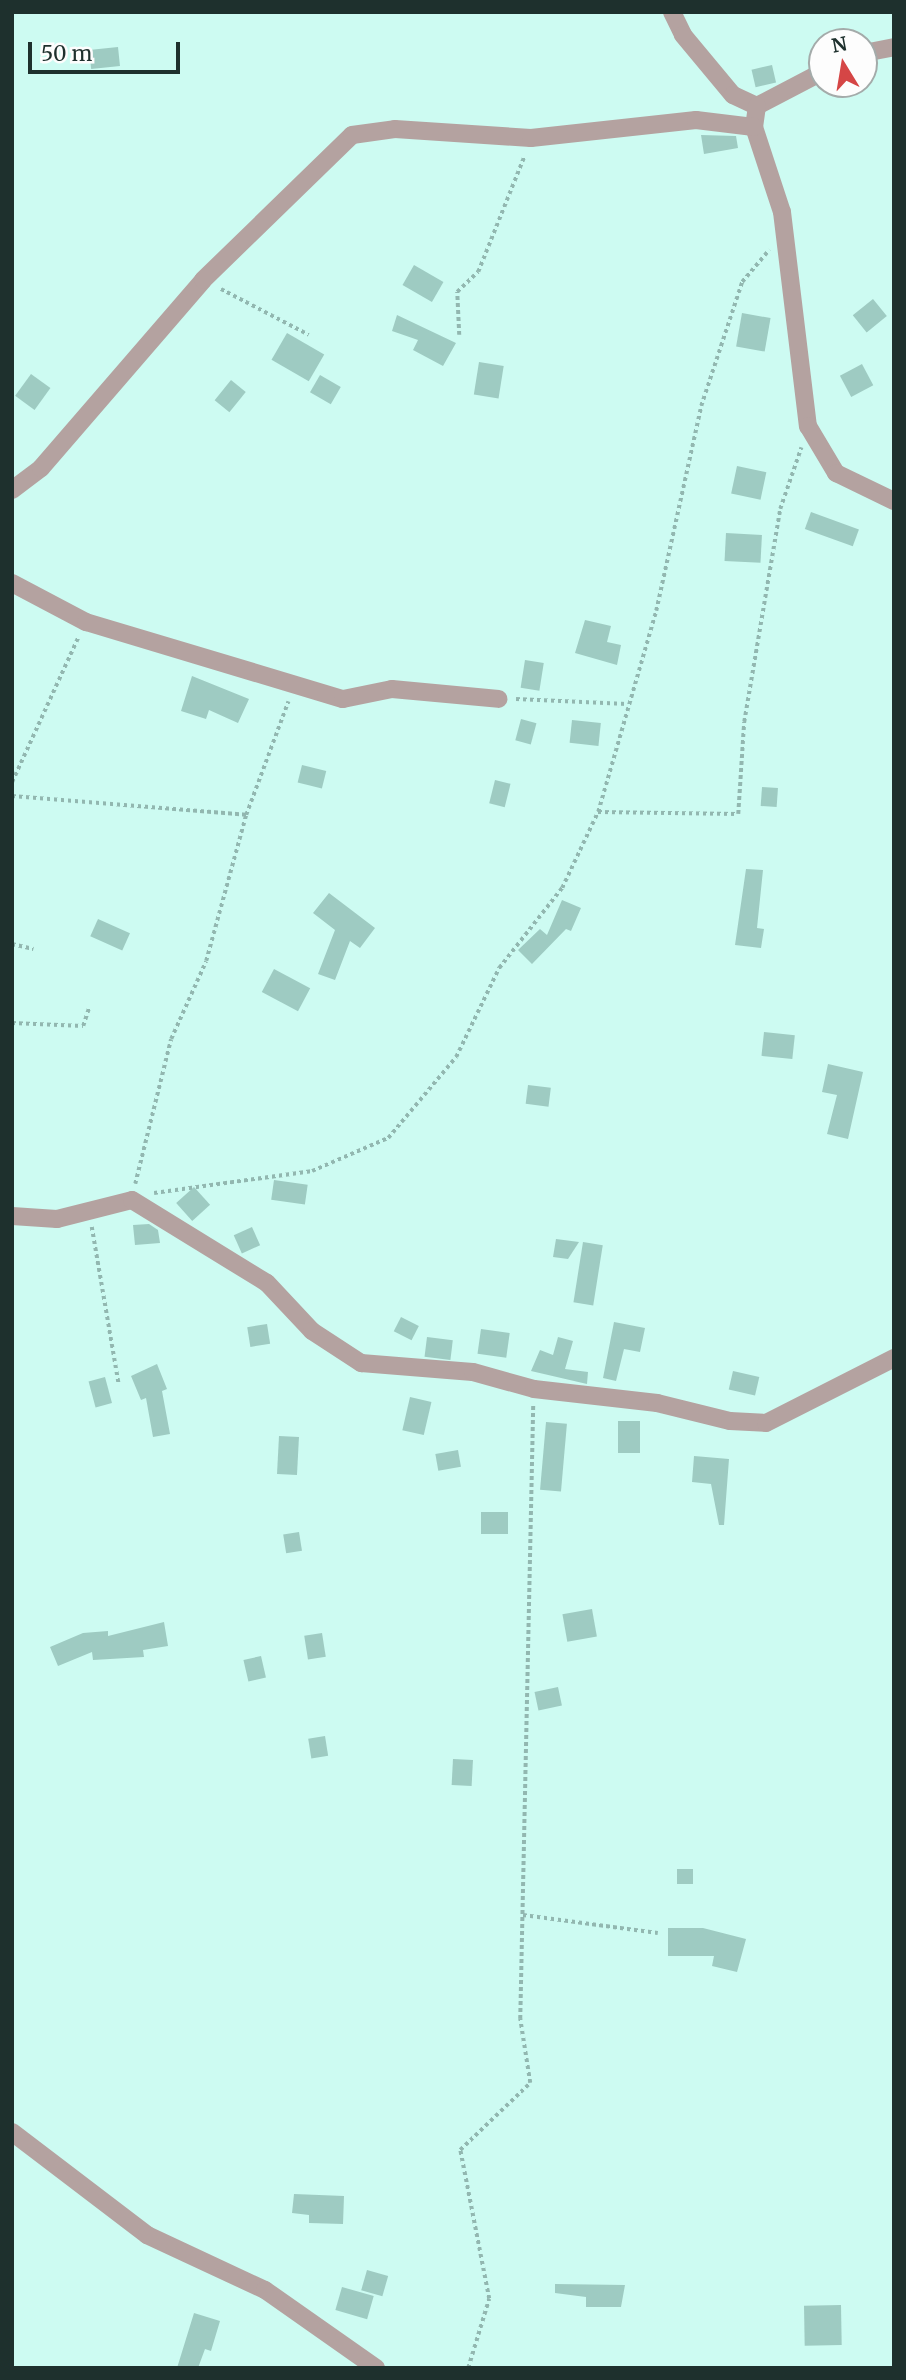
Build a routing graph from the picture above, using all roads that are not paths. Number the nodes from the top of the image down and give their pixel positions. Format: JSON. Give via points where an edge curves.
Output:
{"nodes":[{"id":1,"x":672,"y":12,"type":"edge"},
{"id":2,"x":808,"y":79,"type":"edge"},
{"id":3,"x":757,"y":106,"type":"junction"},
{"id":4,"x":754,"y":127,"type":"junction"},
{"id":5,"x":12,"y":490,"type":"edge"},
{"id":6,"x":894,"y":501,"type":"edge"},
{"id":7,"x":12,"y":583,"type":"edge"},
{"id":8,"x":499,"y":699,"type":"road end"},
{"id":9,"x":12,"y":1216,"type":"edge"},
{"id":10,"x":894,"y":1359,"type":"edge"},
{"id":11,"x":12,"y":2132,"type":"edge"},
{"id":12,"x":376,"y":2368,"type":"edge"}],
"edges":[{"from":1,"to":3,"type":"street","via":[[683,35],[733,95]]},
{"from":2,"to":3,"type":"street"},
{"from":3,"to":4,"type":"street"},
{"from":4,"to":5,"type":"street","via":[[696,120],[531,138],[395,129],[352,135],[203,279],[41,468]]},
{"from":4,"to":6,"type":"street","via":[[782,212],[808,426],[836,474]]},
{"from":7,"to":8,"type":"street","via":[[86,622],[343,699],[391,689]]},
{"from":9,"to":10,"type":"street","via":[[57,1219],[132,1200],[267,1283],[312,1331],[361,1363],[473,1372],[534,1389],[657,1403],[730,1421],[766,1423]]},
{"from":11,"to":12,"type":"street","via":[[147,2235],[265,2290]]}]}
